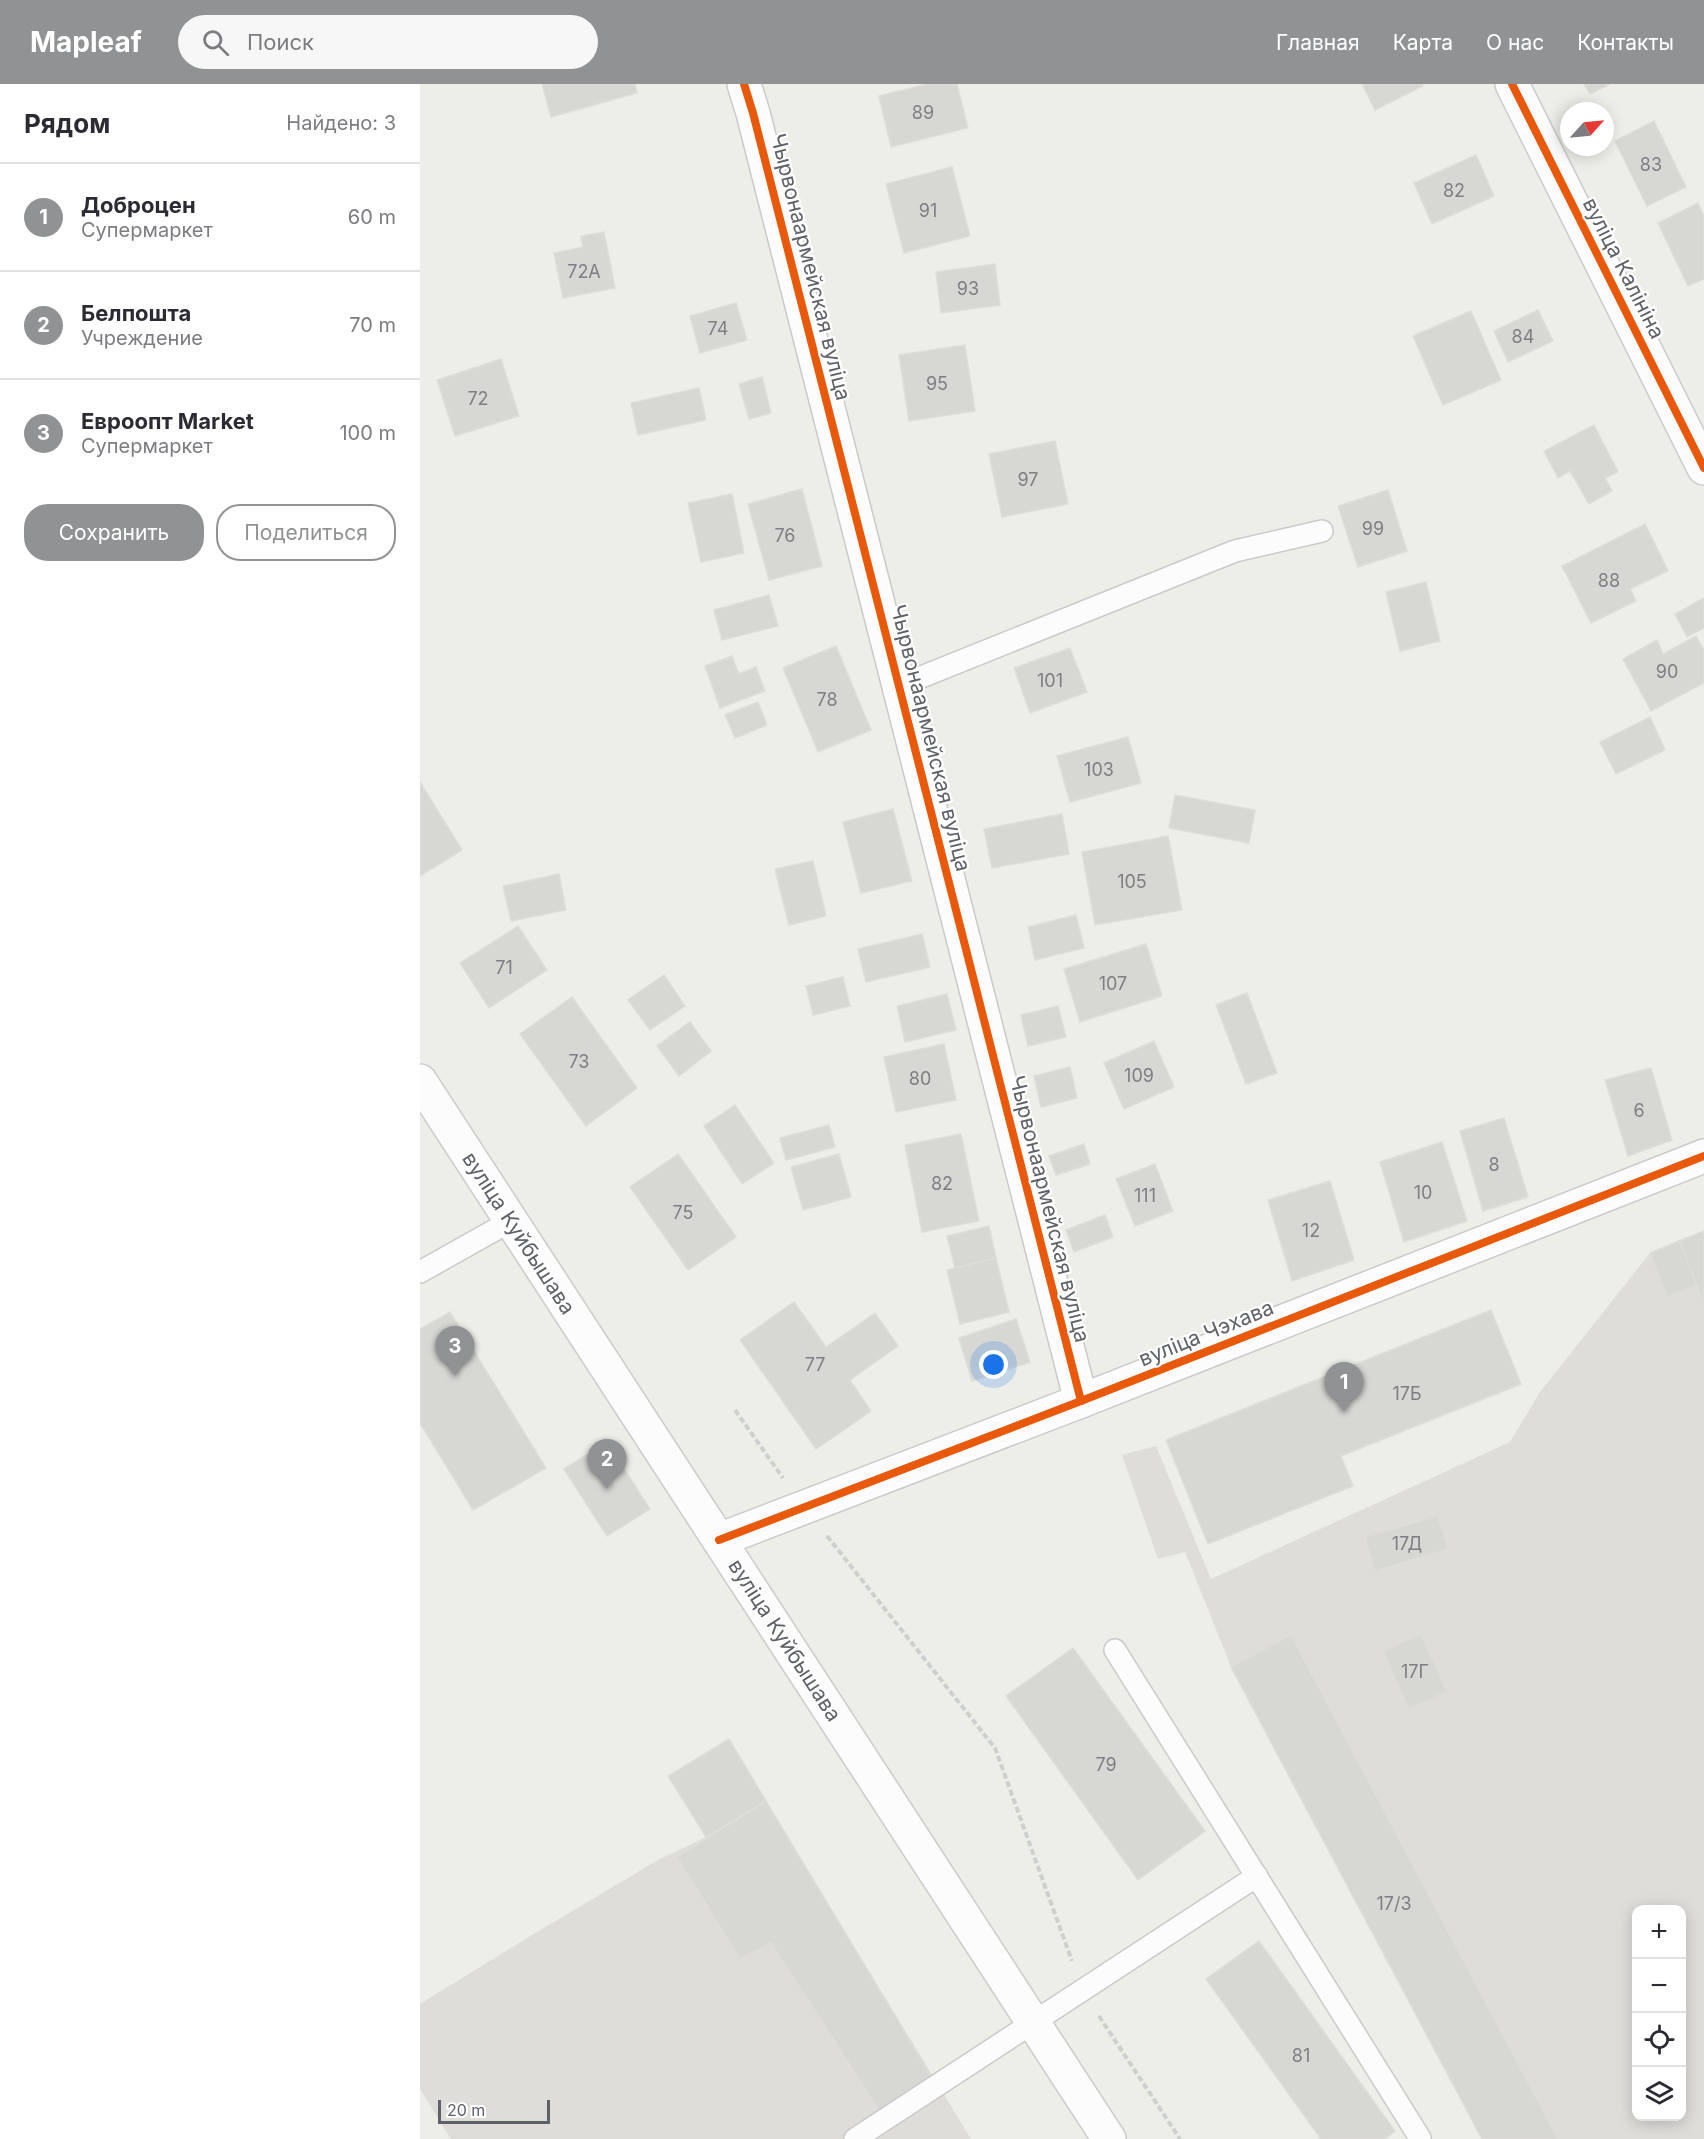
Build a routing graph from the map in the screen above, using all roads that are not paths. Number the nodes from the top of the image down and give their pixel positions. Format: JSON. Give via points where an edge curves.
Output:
{"nodes":[{"id":1,"x":744,"y":84,"type":"edge"},
{"id":2,"x":1512,"y":84,"type":"edge"},
{"id":3,"x":1704,"y":468,"type":"edge"},
{"id":4,"x":1323,"y":531,"type":"dead end"},
{"id":5,"x":899,"y":686,"type":"junction"},
{"id":6,"x":420,"y":1081,"type":"edge"},
{"id":7,"x":1704,"y":1156,"type":"edge"},
{"id":8,"x":511,"y":1221,"type":"junction"},
{"id":9,"x":420,"y":1272,"type":"edge"},
{"id":10,"x":1081,"y":1401,"type":"junction"},
{"id":11,"x":719,"y":1540,"type":"junction"},
{"id":12,"x":1115,"y":1650,"type":"dead end"},
{"id":13,"x":1257,"y":1876,"type":"junction"},
{"id":14,"x":1035,"y":2023,"type":"junction"},
{"id":15,"x":1420,"y":2138,"type":"edge"},
{"id":16,"x":855,"y":2139,"type":"edge"},
{"id":17,"x":1109,"y":2139,"type":"edge"}],
"edges":[{"from":1,"to":5,"type":"street","name":"Чырвонаармейская вуліца"},
{"from":2,"to":3,"type":"street","name":"вуліца Калініна"},
{"from":4,"to":5,"type":"lane","via":[[1235,551]]},
{"from":5,"to":10,"type":"street","name":"Чырвонаармейская вуліца"},
{"from":6,"to":8,"type":"street","name":"вуліца Куйбышава"},
{"from":7,"to":10,"type":"street","name":"вуліца Чэхава"},
{"from":8,"to":9,"type":"lane"},
{"from":8,"to":11,"type":"street","name":"вуліца Куйбышава"},
{"from":10,"to":11,"type":"street","name":"вуліца Чэхава"},
{"from":11,"to":14,"type":"street","name":"вуліца Куйбышава"},
{"from":12,"to":13,"type":"lane"},
{"from":13,"to":14,"type":"lane"},
{"from":13,"to":15,"type":"lane"},
{"from":14,"to":16,"type":"lane"},
{"from":14,"to":17,"type":"street","name":"вуліца Куйбышава"}]}
